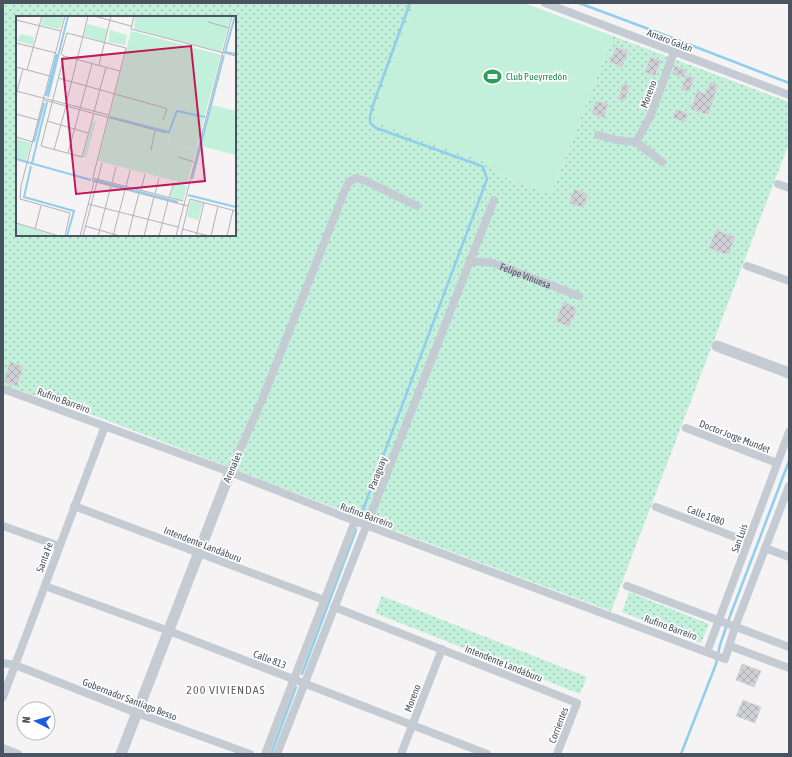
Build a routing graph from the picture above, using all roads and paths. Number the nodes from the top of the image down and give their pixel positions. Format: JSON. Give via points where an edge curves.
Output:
{"nodes":[{"id":1,"x":544,"y":3,"type":"edge"},
{"id":2,"x":674,"y":52,"type":"junction"},
{"id":3,"x":789,"y":95,"type":"edge"},
{"id":4,"x":598,"y":135,"type":"dead end"},
{"id":5,"x":636,"y":142,"type":"junction"},
{"id":6,"x":662,"y":162,"type":"dead end"},
{"id":7,"x":778,"y":184,"type":"dead end"},
{"id":8,"x":789,"y":188,"type":"edge"},
{"id":9,"x":494,"y":200,"type":"dead end"},
{"id":10,"x":417,"y":206,"type":"dead end"},
{"id":11,"x":470,"y":261,"type":"junction"},
{"id":12,"x":747,"y":266,"type":"dead end"},
{"id":13,"x":789,"y":281,"type":"edge"},
{"id":14,"x":579,"y":296,"type":"dead end"},
{"id":15,"x":717,"y":346,"type":"dead end"},
{"id":16,"x":789,"y":373,"type":"edge"},
{"id":17,"x":3,"y":389,"type":"edge"},
{"id":18,"x":105,"y":426,"type":"junction"},
{"id":19,"x":686,"y":428,"type":"dead end"},
{"id":20,"x":789,"y":432,"type":"edge"},
{"id":21,"x":778,"y":463,"type":"junction"},
{"id":22,"x":230,"y":472,"type":"junction"},
{"id":23,"x":789,"y":486,"type":"edge"},
{"id":24,"x":74,"y":506,"type":"junction"},
{"id":25,"x":656,"y":507,"type":"dead end"},
{"id":26,"x":355,"y":521,"type":"junction"},
{"id":27,"x":367,"y":525,"type":"junction"},
{"id":28,"x":3,"y":526,"type":"edge"},
{"id":29,"x":748,"y":542,"type":"junction"},
{"id":30,"x":59,"y":546,"type":"junction"},
{"id":31,"x":765,"y":548,"type":"junction"},
{"id":32,"x":198,"y":553,"type":"junction"},
{"id":33,"x":789,"y":557,"type":"edge"},
{"id":34,"x":44,"y":586,"type":"junction"},
{"id":35,"x":627,"y":586,"type":"dead end"},
{"id":36,"x":324,"y":600,"type":"junction"},
{"id":37,"x":334,"y":607,"type":"junction"},
{"id":38,"x":719,"y":620,"type":"junction"},
{"id":39,"x":735,"y":627,"type":"junction"},
{"id":40,"x":169,"y":631,"type":"junction"},
{"id":41,"x":730,"y":646,"type":"junction"},
{"id":42,"x":789,"y":647,"type":"edge"},
{"id":43,"x":442,"y":649,"type":"junction"},
{"id":44,"x":707,"y":652,"type":"junction"},
{"id":45,"x":3,"y":663,"type":"edge"},
{"id":46,"x":15,"y":665,"type":"junction"},
{"id":47,"x":789,"y":668,"type":"edge"},
{"id":48,"x":294,"y":679,"type":"junction"},
{"id":49,"x":305,"y":683,"type":"junction"},
{"id":50,"x":3,"y":697,"type":"edge"},
{"id":51,"x":577,"y":703,"type":"joint"},
{"id":52,"x":137,"y":713,"type":"junction"},
{"id":53,"x":412,"y":725,"type":"junction"},
{"id":54,"x":3,"y":748,"type":"edge"},
{"id":55,"x":18,"y":754,"type":"edge"},
{"id":56,"x":122,"y":754,"type":"edge"},
{"id":57,"x":250,"y":754,"type":"edge"},
{"id":58,"x":265,"y":754,"type":"edge"},
{"id":59,"x":277,"y":754,"type":"edge"},
{"id":60,"x":401,"y":754,"type":"edge"},
{"id":61,"x":487,"y":754,"type":"edge"},
{"id":62,"x":558,"y":754,"type":"edge"}],
"edges":[{"from":1,"to":2,"type":"street","name":"Amaro Galán"},
{"from":2,"to":3,"type":"street","name":"Amaro Galán"},
{"from":2,"to":5,"type":"street","name":"Moreno","via":[[650,117]]},
{"from":4,"to":5,"type":"street"},
{"from":5,"to":6,"type":"street"},
{"from":7,"to":8,"type":"street"},
{"from":9,"to":11,"type":"street","name":"Paraguay"},
{"from":10,"to":22,"type":"street","name":"Arenales","via":[[356,178],[349,182],[262,400]]},
{"from":11,"to":14,"type":"street","name":"Felipe Vinuesa","via":[[493,263]]},
{"from":11,"to":27,"type":"street","name":"Paraguay"},
{"from":12,"to":13,"type":"street"},
{"from":15,"to":16,"type":"street"},
{"from":17,"to":18,"type":"street","name":"Rufino Barreiro"},
{"from":18,"to":22,"type":"street","name":"Rufino Barreiro"},
{"from":18,"to":24,"type":"street","name":"Santa Fe"},
{"from":19,"to":21,"type":"street","name":"Doctor Jorge Mundet"},
{"from":20,"to":21,"type":"street","name":"San Luis"},
{"from":21,"to":29,"type":"street","name":"San Luis"},
{"from":22,"to":26,"type":"street","name":"Rufino Barreiro"},
{"from":22,"to":32,"type":"street","name":"Arenales"},
{"from":23,"to":31,"type":"street"},
{"from":24,"to":30,"type":"street","name":"Santa Fe"},
{"from":24,"to":32,"type":"street","name":"Intendente Landáburu"},
{"from":25,"to":29,"type":"street","name":"Calle 1080"},
{"from":26,"to":27,"type":"street","name":"Rufino Barreiro"},
{"from":26,"to":36,"type":"street"},
{"from":27,"to":37,"type":"street","name":"Paraguay"},
{"from":27,"to":44,"type":"street","name":"Rufino Barreiro"},
{"from":28,"to":30,"type":"street"},
{"from":29,"to":38,"type":"street","name":"San Luis"},
{"from":30,"to":34,"type":"street","name":"Santa Fe"},
{"from":31,"to":33,"type":"street"},
{"from":31,"to":39,"type":"street"},
{"from":32,"to":36,"type":"street","name":"Intendente Landáburu"},
{"from":32,"to":40,"type":"street","name":"Arenales"},
{"from":34,"to":40,"type":"street","name":"Calle 813"},
{"from":34,"to":46,"type":"street","name":"Santa Fe"},
{"from":35,"to":38,"type":"street"},
{"from":36,"to":48,"type":"street"},
{"from":37,"to":43,"type":"street","name":"Intendente Landáburu"},
{"from":37,"to":49,"type":"street","name":"Paraguay"},
{"from":38,"to":39,"type":"street"},
{"from":38,"to":44,"type":"street","name":"San Luis"},
{"from":39,"to":41,"type":"street"},
{"from":39,"to":42,"type":"street"},
{"from":40,"to":48,"type":"street","name":"Calle 813"},
{"from":40,"to":52,"type":"street","name":"Arenales"},
{"from":41,"to":44,"type":"street","name":"Rufino Barreiro","via":[[725,659]]},
{"from":41,"to":47,"type":"street"},
{"from":43,"to":51,"type":"street","name":"Intendente Landáburu"},
{"from":43,"to":53,"type":"street","name":"Moreno"},
{"from":45,"to":46,"type":"street","name":"Gobernador Santiago Besso"},
{"from":46,"to":50,"type":"street","name":"Santa Fe"},
{"from":46,"to":52,"type":"street","name":"Gobernador Santiago Besso"},
{"from":48,"to":49,"type":"street","name":"Calle 813"},
{"from":48,"to":58,"type":"street"},
{"from":49,"to":53,"type":"street","name":"Calle 813"},
{"from":49,"to":59,"type":"street","name":"Paraguay"},
{"from":51,"to":62,"type":"street","name":"Corrientes"},
{"from":52,"to":56,"type":"street","name":"Arenales"},
{"from":52,"to":57,"type":"street","name":"Gobernador Santiago Besso"},
{"from":53,"to":60,"type":"street","name":"Moreno"},
{"from":53,"to":61,"type":"street","name":"Calle 813"},
{"from":54,"to":55,"type":"street"}]}
